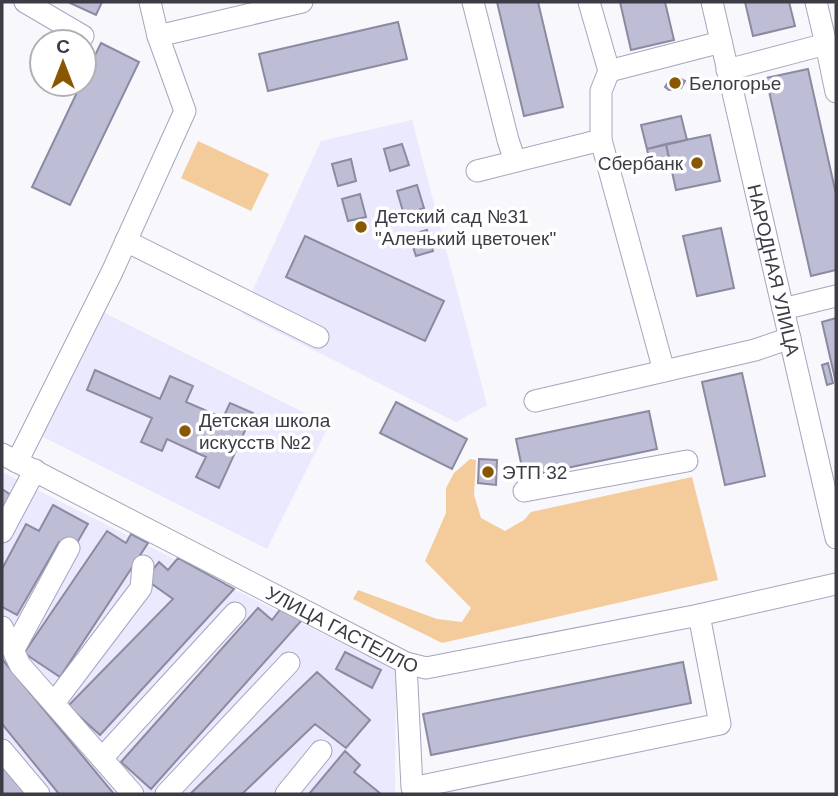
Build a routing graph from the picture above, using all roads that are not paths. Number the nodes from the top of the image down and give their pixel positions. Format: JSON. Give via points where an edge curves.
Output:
{"nodes":[{"id":1,"x":25,"y":2,"type":"edge"},
{"id":2,"x":150,"y":2,"type":"edge"},
{"id":3,"x":302,"y":2,"type":"edge"},
{"id":4,"x":473,"y":2,"type":"edge"},
{"id":5,"x":589,"y":2,"type":"edge"},
{"id":6,"x":712,"y":2,"type":"edge"},
{"id":7,"x":816,"y":2,"type":"edge"},
{"id":8,"x":69,"y":28,"type":"edge"},
{"id":9,"x":158,"y":36,"type":"junction"},
{"id":10,"x":721,"y":42,"type":"junction"},
{"id":11,"x":826,"y":44,"type":"junction"},
{"id":12,"x":727,"y":70,"type":"junction"},
{"id":13,"x":609,"y":71,"type":"junction"},
{"id":14,"x":836,"y":92,"type":"edge"},
{"id":15,"x":601,"y":140,"type":"junction"},
{"id":16,"x":515,"y":161,"type":"junction"},
{"id":17,"x":477,"y":171,"type":"dead end"},
{"id":18,"x":126,"y":241,"type":"junction"},
{"id":19,"x":836,"y":296,"type":"edge"},
{"id":20,"x":783,"y":309,"type":"junction"},
{"id":21,"x":318,"y":337,"type":"dead end"},
{"id":22,"x":790,"y":338,"type":"junction"},
{"id":23,"x":664,"y":371,"type":"junction"},
{"id":24,"x":535,"y":401,"type":"dead end"},
{"id":25,"x":687,"y":461,"type":"dead end"},
{"id":26,"x":18,"y":462,"type":"edge"},
{"id":27,"x":524,"y":491,"type":"dead end"},
{"id":28,"x":2,"y":532,"type":"edge"},
{"id":29,"x":836,"y":538,"type":"edge"},
{"id":30,"x":69,"y":548,"type":"dead end"},
{"id":31,"x":143,"y":566,"type":"dead end"},
{"id":32,"x":836,"y":584,"type":"edge"},
{"id":33,"x":235,"y":613,"type":"dead end"},
{"id":34,"x":699,"y":615,"type":"junction"},
{"id":35,"x":5,"y":635,"type":"edge"},
{"id":36,"x":289,"y":663,"type":"dead end"},
{"id":37,"x":405,"y":663,"type":"junction"},
{"id":38,"x":54,"y":702,"type":"junction"},
{"id":39,"x":2,"y":750,"type":"edge"},
{"id":40,"x":321,"y":751,"type":"dead end"},
{"id":41,"x":103,"y":757,"type":"junction"},
{"id":42,"x":410,"y":791,"type":"edge"},
{"id":43,"x":39,"y":794,"type":"edge"},
{"id":44,"x":134,"y":794,"type":"edge"},
{"id":45,"x":166,"y":794,"type":"edge"},
{"id":46,"x":286,"y":794,"type":"edge"}],
"edges":[{"from":1,"to":8,"type":"street"},
{"from":2,"to":9,"type":"street"},
{"from":3,"to":9,"type":"street"},
{"from":4,"to":16,"type":"street"},
{"from":5,"to":13,"type":"street"},
{"from":6,"to":10,"type":"street","name":"НАРОДНАЯ УЛИЦА"},
{"from":7,"to":11,"type":"street"},
{"from":9,"to":18,"type":"street","via":[[184,111]]},
{"from":10,"to":12,"type":"street","name":"НАРОДНАЯ УЛИЦА"},
{"from":10,"to":13,"type":"street"},
{"from":11,"to":12,"type":"street"},
{"from":11,"to":14,"type":"street"},
{"from":12,"to":20,"type":"street","name":"НАРОДНАЯ УЛИЦА"},
{"from":13,"to":15,"type":"street","via":[[601,91]]},
{"from":15,"to":16,"type":"street"},
{"from":15,"to":23,"type":"street"},
{"from":16,"to":17,"type":"street"},
{"from":18,"to":21,"type":"street"},
{"from":18,"to":26,"type":"street"},
{"from":19,"to":20,"type":"street"},
{"from":20,"to":22,"type":"street","name":"НАРОДНАЯ УЛИЦА"},
{"from":22,"to":23,"type":"street"},
{"from":22,"to":29,"type":"street","name":"НАРОДНАЯ УЛИЦА"},
{"from":23,"to":24,"type":"street"},
{"from":25,"to":27,"type":"street"},
{"from":26,"to":28,"type":"street"},
{"from":26,"to":37,"type":"street","name":"УЛИЦА ГАСТЕЛЛО"},
{"from":30,"to":35,"type":"street"},
{"from":31,"to":38,"type":"street","via":[[141,588]]},
{"from":32,"to":34,"type":"street","name":"УЛИЦА ГАСТЕЛЛО"},
{"from":33,"to":41,"type":"street"},
{"from":34,"to":37,"type":"street","name":"УЛИЦА ГАСТЕЛЛО","via":[[426,668]]},
{"from":34,"to":42,"type":"street","via":[[720,724]]},
{"from":35,"to":38,"type":"street","via":[[20,665]]},
{"from":36,"to":45,"type":"street"},
{"from":37,"to":42,"type":"street"},
{"from":38,"to":41,"type":"street"},
{"from":39,"to":43,"type":"street"},
{"from":40,"to":46,"type":"street"},
{"from":41,"to":44,"type":"street"}]}
